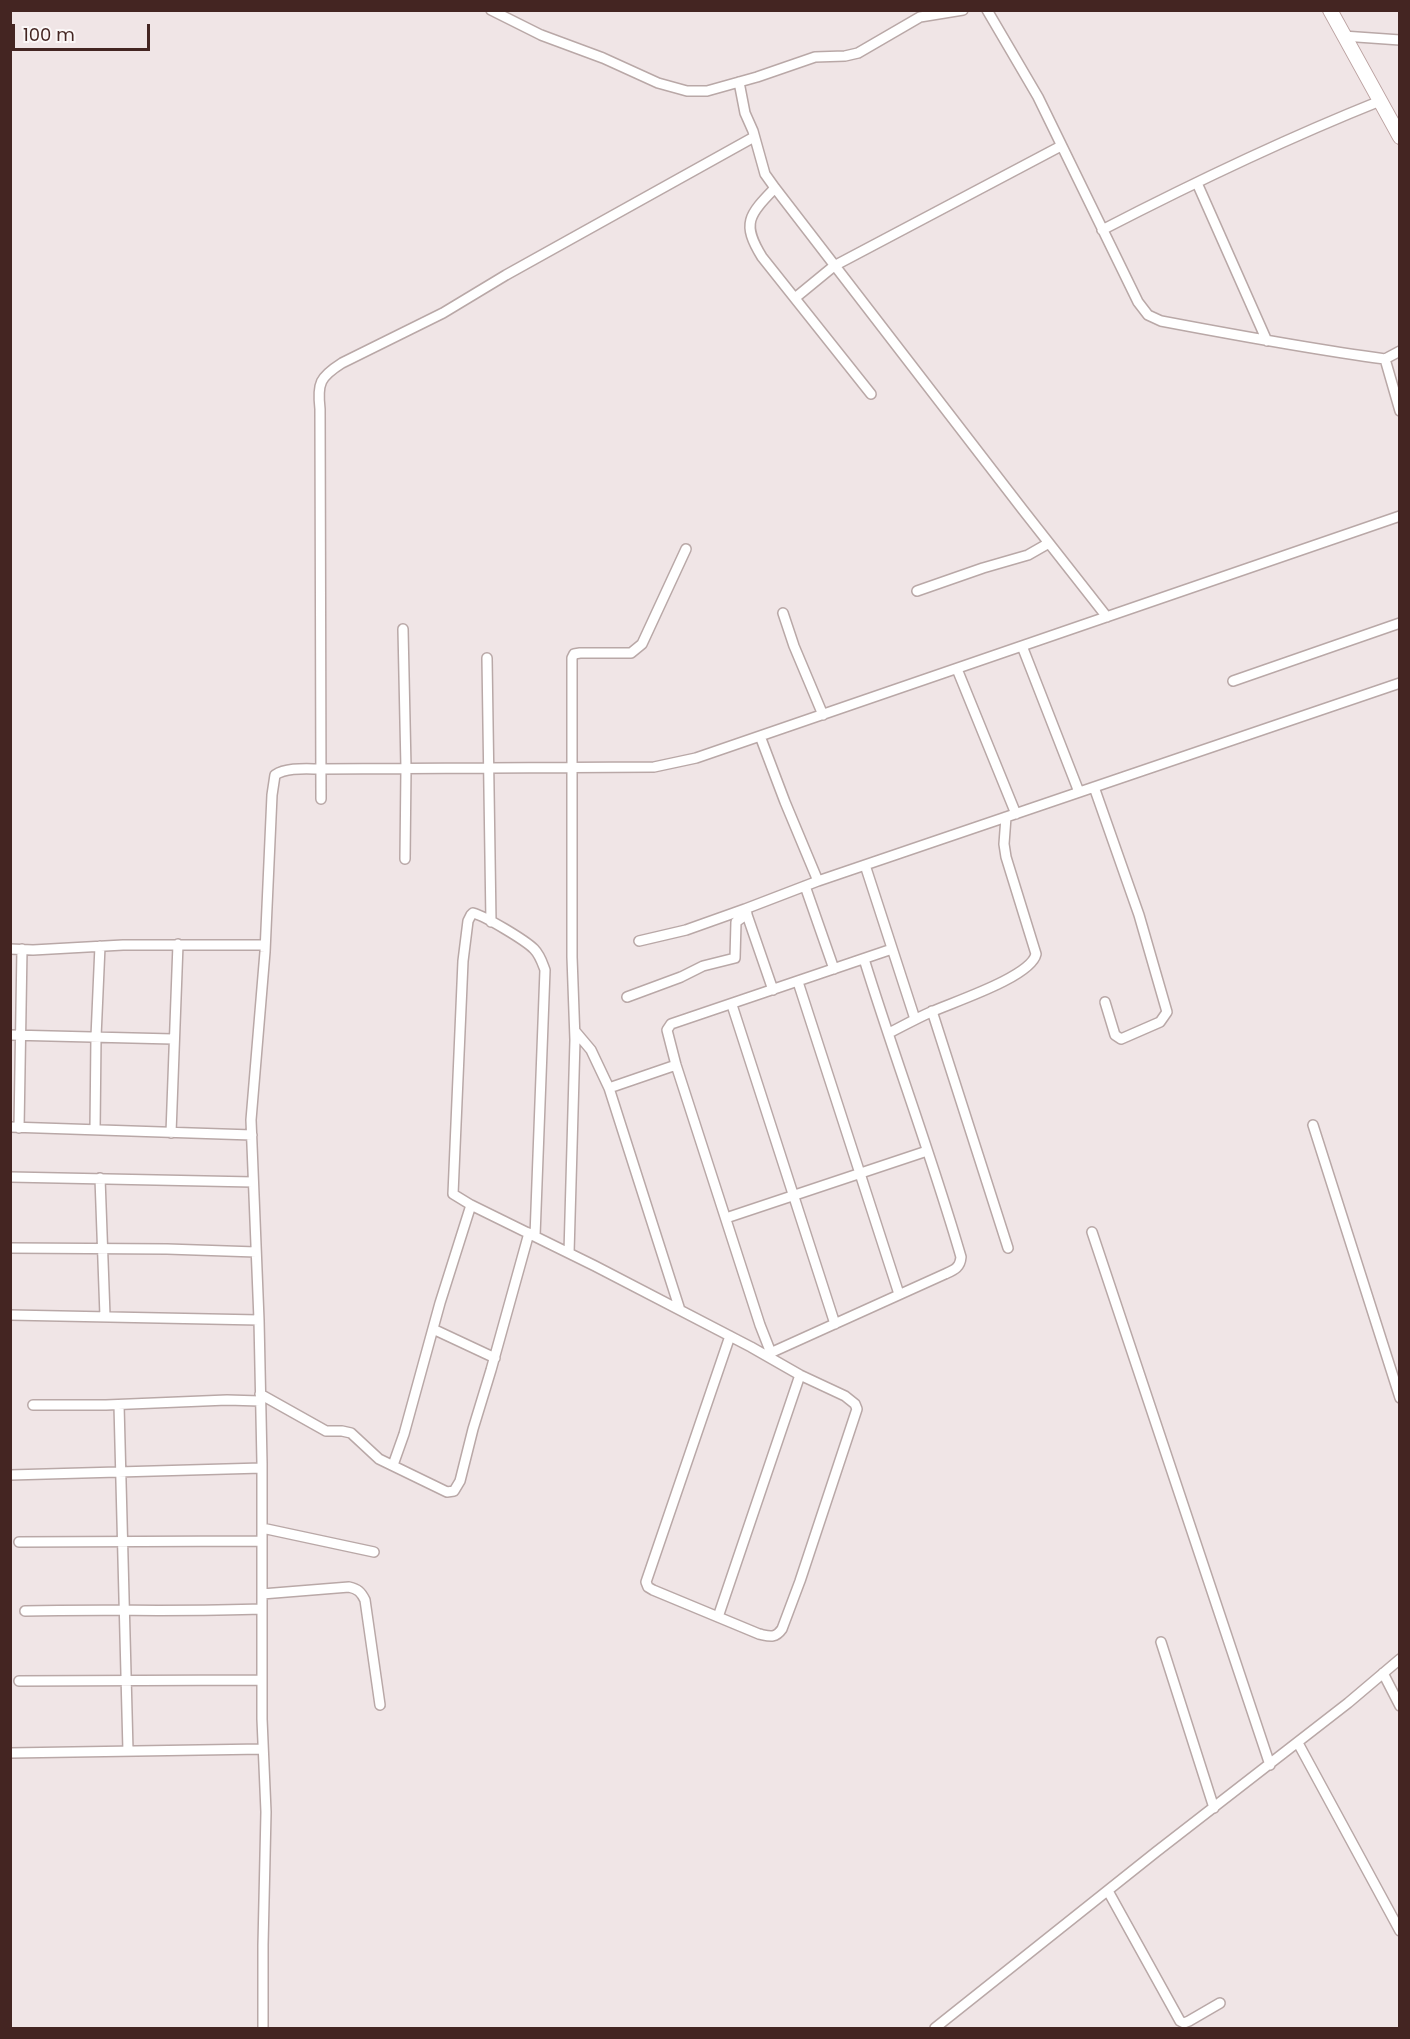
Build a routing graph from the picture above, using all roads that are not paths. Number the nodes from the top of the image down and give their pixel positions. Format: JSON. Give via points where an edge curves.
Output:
{"nodes":[{"id":1,"x":491,"y":10,"type":"edge"},
{"id":2,"x":963,"y":10,"type":"edge"},
{"id":3,"x":987,"y":10,"type":"edge"},
{"id":4,"x":1330,"y":10,"type":"edge"},
{"id":5,"x":1343,"y":36,"type":"junction"},
{"id":6,"x":1400,"y":40,"type":"edge"},
{"id":7,"x":739,"y":82,"type":"junction"},
{"id":8,"x":1380,"y":101,"type":"junction"},
{"id":9,"x":1396,"y":123,"type":"edge"},
{"id":10,"x":1400,"y":136,"type":"edge"},
{"id":11,"x":754,"y":137,"type":"junction"},
{"id":12,"x":1061,"y":146,"type":"junction"},
{"id":13,"x":1197,"y":183,"type":"junction"},
{"id":14,"x":775,"y":188,"type":"junction"},
{"id":15,"x":1102,"y":230,"type":"junction"},
{"id":16,"x":834,"y":266,"type":"junction"},
{"id":17,"x":795,"y":298,"type":"junction"},
{"id":18,"x":1266,"y":341,"type":"junction"},
{"id":19,"x":1400,"y":351,"type":"edge"},
{"id":20,"x":1385,"y":359,"type":"junction"},
{"id":21,"x":871,"y":394,"type":"dead end"},
{"id":22,"x":1400,"y":411,"type":"edge"},
{"id":23,"x":1400,"y":516,"type":"edge"},
{"id":24,"x":1049,"y":543,"type":"junction"},
{"id":25,"x":686,"y":549,"type":"dead end"},
{"id":26,"x":917,"y":591,"type":"dead end"},
{"id":27,"x":783,"y":613,"type":"dead end"},
{"id":28,"x":1107,"y":617,"type":"junction"},
{"id":29,"x":1400,"y":623,"type":"edge"},
{"id":30,"x":402,"y":629,"type":"dead end"},
{"id":31,"x":1022,"y":646,"type":"junction"},
{"id":32,"x":487,"y":658,"type":"dead end"},
{"id":33,"x":957,"y":669,"type":"junction"},
{"id":34,"x":1233,"y":681,"type":"dead end"},
{"id":35,"x":1400,"y":683,"type":"edge"},
{"id":36,"x":823,"y":715,"type":"junction"},
{"id":37,"x":760,"y":736,"type":"junction"},
{"id":38,"x":573,"y":767,"type":"junction"},
{"id":39,"x":406,"y":768,"type":"junction"},
{"id":40,"x":490,"y":768,"type":"junction"},
{"id":41,"x":321,"y":769,"type":"junction"},
{"id":42,"x":1094,"y":787,"type":"junction"},
{"id":43,"x":1079,"y":792,"type":"junction"},
{"id":44,"x":321,"y":799,"type":"dead end"},
{"id":45,"x":1016,"y":814,"type":"junction"},
{"id":46,"x":1006,"y":817,"type":"junction"},
{"id":47,"x":405,"y":859,"type":"dead end"},
{"id":48,"x":865,"y":865,"type":"junction"},
{"id":49,"x":818,"y":881,"type":"junction"},
{"id":50,"x":806,"y":886,"type":"junction"},
{"id":51,"x":746,"y":912,"type":"junction"},
{"id":52,"x":491,"y":922,"type":"junction"},
{"id":53,"x":639,"y":941,"type":"dead end"},
{"id":54,"x":178,"y":944,"type":"junction"},
{"id":55,"x":265,"y":945,"type":"junction"},
{"id":56,"x":100,"y":946,"type":"junction"},
{"id":57,"x":10,"y":949,"type":"edge"},
{"id":58,"x":22,"y":949,"type":"junction"},
{"id":59,"x":892,"y":949,"type":"junction"},
{"id":60,"x":864,"y":959,"type":"junction"},
{"id":61,"x":834,"y":969,"type":"junction"},
{"id":62,"x":798,"y":982,"type":"junction"},
{"id":63,"x":773,"y":990,"type":"junction"},
{"id":64,"x":627,"y":997,"type":"dead end"},
{"id":65,"x":1105,"y":1002,"type":"dead end"},
{"id":66,"x":732,"y":1005,"type":"junction"},
{"id":67,"x":932,"y":1011,"type":"junction"},
{"id":68,"x":915,"y":1019,"type":"junction"},
{"id":69,"x":575,"y":1031,"type":"junction"},
{"id":70,"x":889,"y":1033,"type":"junction"},
{"id":71,"x":15,"y":1035,"type":"edge"},
{"id":72,"x":96,"y":1037,"type":"junction"},
{"id":73,"x":173,"y":1039,"type":"junction"},
{"id":74,"x":676,"y":1065,"type":"junction"},
{"id":75,"x":609,"y":1088,"type":"junction"},
{"id":76,"x":1313,"y":1125,"type":"dead end"},
{"id":77,"x":15,"y":1127,"type":"edge"},
{"id":78,"x":95,"y":1130,"type":"junction"},
{"id":79,"x":171,"y":1133,"type":"junction"},
{"id":80,"x":252,"y":1135,"type":"junction"},
{"id":81,"x":927,"y":1151,"type":"junction"},
{"id":82,"x":860,"y":1174,"type":"junction"},
{"id":83,"x":10,"y":1177,"type":"edge"},
{"id":84,"x":100,"y":1178,"type":"junction"},
{"id":85,"x":253,"y":1182,"type":"junction"},
{"id":86,"x":792,"y":1196,"type":"junction"},
{"id":87,"x":471,"y":1205,"type":"junction"},
{"id":88,"x":726,"y":1218,"type":"junction"},
{"id":89,"x":1092,"y":1232,"type":"dead end"},
{"id":90,"x":532,"y":1235,"type":"junction"},
{"id":91,"x":10,"y":1248,"type":"edge"},
{"id":92,"x":102,"y":1248,"type":"junction"},
{"id":93,"x":1008,"y":1248,"type":"dead end"},
{"id":94,"x":256,"y":1252,"type":"junction"},
{"id":95,"x":569,"y":1253,"type":"junction"},
{"id":96,"x":899,"y":1294,"type":"junction"},
{"id":97,"x":680,"y":1310,"type":"junction"},
{"id":98,"x":10,"y":1315,"type":"edge"},
{"id":99,"x":105,"y":1316,"type":"junction"},
{"id":100,"x":259,"y":1320,"type":"junction"},
{"id":101,"x":835,"y":1324,"type":"junction"},
{"id":102,"x":433,"y":1329,"type":"junction"},
{"id":103,"x":730,"y":1336,"type":"junction"},
{"id":104,"x":768,"y":1354,"type":"junction"},
{"id":105,"x":495,"y":1358,"type":"junction"},
{"id":106,"x":800,"y":1375,"type":"junction"},
{"id":107,"x":260,"y":1398,"type":"junction"},
{"id":108,"x":1400,"y":1398,"type":"edge"},
{"id":109,"x":33,"y":1405,"type":"dead end"},
{"id":110,"x":119,"y":1405,"type":"junction"},
{"id":111,"x":393,"y":1464,"type":"junction"},
{"id":112,"x":262,"y":1468,"type":"junction"},
{"id":113,"x":121,"y":1473,"type":"junction"},
{"id":114,"x":10,"y":1475,"type":"edge"},
{"id":115,"x":262,"y":1528,"type":"junction"},
{"id":116,"x":262,"y":1541,"type":"junction"},
{"id":117,"x":19,"y":1542,"type":"dead end"},
{"id":118,"x":123,"y":1542,"type":"junction"},
{"id":119,"x":374,"y":1552,"type":"dead end"},
{"id":120,"x":262,"y":1594,"type":"junction"},
{"id":121,"x":262,"y":1609,"type":"junction"},
{"id":122,"x":25,"y":1611,"type":"dead end"},
{"id":123,"x":124,"y":1611,"type":"junction"},
{"id":124,"x":718,"y":1617,"type":"junction"},
{"id":125,"x":1161,"y":1642,"type":"dead end"},
{"id":126,"x":1400,"y":1659,"type":"edge"},
{"id":127,"x":1383,"y":1673,"type":"junction"},
{"id":128,"x":262,"y":1680,"type":"junction"},
{"id":129,"x":19,"y":1681,"type":"dead end"},
{"id":130,"x":126,"y":1681,"type":"junction"},
{"id":131,"x":380,"y":1705,"type":"dead end"},
{"id":132,"x":1400,"y":1706,"type":"edge"},
{"id":133,"x":1298,"y":1743,"type":"junction"},
{"id":134,"x":263,"y":1749,"type":"junction"},
{"id":135,"x":128,"y":1751,"type":"junction"},
{"id":136,"x":10,"y":1753,"type":"edge"},
{"id":137,"x":1270,"y":1765,"type":"junction"},
{"id":138,"x":1214,"y":1808,"type":"junction"},
{"id":139,"x":1108,"y":1891,"type":"junction"},
{"id":140,"x":1400,"y":1931,"type":"edge"},
{"id":141,"x":1220,"y":2003,"type":"dead end"},
{"id":142,"x":263,"y":2028,"type":"edge"},
{"id":143,"x":935,"y":2028,"type":"edge"}],
"edges":[{"from":1,"to":7,"type":"street","via":[[658,83],[687,91],[707,91]]},
{"from":2,"to":7,"type":"street","via":[[920,16],[858,52],[815,57]]},
{"from":3,"to":12,"type":"street","via":[[1038,97]]},
{"from":4,"to":5,"type":"street"},
{"from":5,"to":6,"type":"street"},
{"from":5,"to":8,"type":"street"},
{"from":7,"to":11,"type":"street"},
{"from":8,"to":9,"type":"street"},
{"from":8,"to":13,"type":"street","via":[[1299,133]]},
{"from":9,"to":10,"type":"street"},
{"from":11,"to":14,"type":"street","via":[[765,174]]},
{"from":11,"to":41,"type":"street","via":[[443,313],[327,372],[318,393]]},
{"from":12,"to":15,"type":"street"},
{"from":12,"to":16,"type":"street"},
{"from":13,"to":15,"type":"street"},
{"from":13,"to":18,"type":"street"},
{"from":14,"to":16,"type":"street"},
{"from":14,"to":17,"type":"street","via":[[752,216],[749,227],[762,257]]},
{"from":15,"to":18,"type":"street","via":[[1148,315],[1161,321]]},
{"from":16,"to":17,"type":"street"},
{"from":16,"to":24,"type":"street"},
{"from":17,"to":21,"type":"street"},
{"from":18,"to":20,"type":"street"},
{"from":19,"to":20,"type":"street"},
{"from":20,"to":22,"type":"street"},
{"from":23,"to":28,"type":"street"},
{"from":24,"to":26,"type":"street","via":[[1028,555]]},
{"from":24,"to":28,"type":"street"},
{"from":25,"to":38,"type":"street","via":[[637,649],[631,653],[574,654]]},
{"from":27,"to":36,"type":"street"},
{"from":28,"to":31,"type":"street"},
{"from":29,"to":34,"type":"street"},
{"from":30,"to":39,"type":"street"},
{"from":31,"to":33,"type":"street"},
{"from":31,"to":43,"type":"street"},
{"from":32,"to":40,"type":"street"},
{"from":33,"to":36,"type":"street"},
{"from":33,"to":45,"type":"street"},
{"from":35,"to":42,"type":"street"},
{"from":36,"to":37,"type":"street"},
{"from":37,"to":38,"type":"street","via":[[696,758],[654,767]]},
{"from":37,"to":49,"type":"street"},
{"from":38,"to":40,"type":"street"},
{"from":38,"to":69,"type":"street"},
{"from":39,"to":40,"type":"street"},
{"from":39,"to":41,"type":"street"},
{"from":39,"to":47,"type":"street"},
{"from":40,"to":52,"type":"street"},
{"from":41,"to":44,"type":"street"},
{"from":41,"to":55,"type":"street","via":[[290,770],[275,775]]},
{"from":42,"to":43,"type":"street"},
{"from":42,"to":65,"type":"street","via":[[1139,915],[1167,1012],[1160,1022],[1121,1039],[1115,1035]]},
{"from":43,"to":45,"type":"street"},
{"from":45,"to":46,"type":"street"},
{"from":46,"to":48,"type":"street"},
{"from":46,"to":67,"type":"street","via":[[1006,857],[1035,958],[988,990]]},
{"from":48,"to":49,"type":"street"},
{"from":48,"to":59,"type":"street"},
{"from":49,"to":50,"type":"street"},
{"from":50,"to":51,"type":"street"},
{"from":50,"to":61,"type":"street"},
{"from":51,"to":53,"type":"street"},
{"from":51,"to":63,"type":"street"},
{"from":51,"to":64,"type":"street","via":[[736,922],[735,958],[703,966]]},
{"from":52,"to":87,"type":"street","via":[[471,915],[463,961],[452,1190],[455,1197]]},
{"from":52,"to":90,"type":"street","via":[[536,950],[545,970]]},
{"from":54,"to":55,"type":"street"},
{"from":54,"to":56,"type":"street"},
{"from":54,"to":73,"type":"street"},
{"from":55,"to":80,"type":"street"},
{"from":56,"to":58,"type":"street"},
{"from":56,"to":72,"type":"street"},
{"from":57,"to":58,"type":"street"},
{"from":58,"to":71,"type":"street"},
{"from":59,"to":60,"type":"street"},
{"from":59,"to":68,"type":"street"},
{"from":60,"to":61,"type":"street"},
{"from":60,"to":70,"type":"street"},
{"from":61,"to":62,"type":"street"},
{"from":62,"to":63,"type":"street"},
{"from":62,"to":82,"type":"street"},
{"from":63,"to":66,"type":"street"},
{"from":66,"to":74,"type":"street","via":[[669,1026]]},
{"from":66,"to":86,"type":"street"},
{"from":67,"to":68,"type":"street"},
{"from":67,"to":93,"type":"street"},
{"from":68,"to":70,"type":"street"},
{"from":69,"to":75,"type":"street","via":[[591,1050]]},
{"from":69,"to":95,"type":"street"},
{"from":70,"to":81,"type":"street"},
{"from":71,"to":72,"type":"street"},
{"from":71,"to":77,"type":"street"},
{"from":72,"to":73,"type":"street"},
{"from":72,"to":78,"type":"street"},
{"from":73,"to":79,"type":"street"},
{"from":74,"to":75,"type":"street"},
{"from":74,"to":88,"type":"street"},
{"from":75,"to":97,"type":"street"},
{"from":76,"to":108,"type":"street"},
{"from":77,"to":78,"type":"street"},
{"from":78,"to":79,"type":"street"},
{"from":79,"to":80,"type":"street"},
{"from":80,"to":85,"type":"street"},
{"from":81,"to":82,"type":"street"},
{"from":81,"to":96,"type":"street","via":[[961,1262],[945,1275]]},
{"from":82,"to":86,"type":"street"},
{"from":82,"to":96,"type":"street"},
{"from":83,"to":84,"type":"street"},
{"from":84,"to":85,"type":"street"},
{"from":84,"to":92,"type":"street"},
{"from":85,"to":94,"type":"street"},
{"from":86,"to":88,"type":"street"},
{"from":86,"to":101,"type":"street"},
{"from":87,"to":90,"type":"street"},
{"from":87,"to":102,"type":"street"},
{"from":88,"to":104,"type":"street"},
{"from":89,"to":137,"type":"street"},
{"from":90,"to":95,"type":"street"},
{"from":90,"to":105,"type":"street"},
{"from":91,"to":92,"type":"street"},
{"from":92,"to":94,"type":"street"},
{"from":92,"to":99,"type":"street"},
{"from":94,"to":100,"type":"street"},
{"from":95,"to":97,"type":"street"},
{"from":96,"to":101,"type":"street"},
{"from":97,"to":103,"type":"street"},
{"from":98,"to":99,"type":"street"},
{"from":99,"to":100,"type":"street"},
{"from":100,"to":107,"type":"street"},
{"from":101,"to":104,"type":"street"},
{"from":102,"to":105,"type":"street"},
{"from":102,"to":111,"type":"street"},
{"from":103,"to":104,"type":"street"},
{"from":103,"to":124,"type":"street","via":[[646,1582],[653,1590]]},
{"from":104,"to":106,"type":"street"},
{"from":105,"to":111,"type":"street","via":[[454,1491],[447,1492]]},
{"from":106,"to":124,"type":"street"},
{"from":106,"to":124,"type":"street","via":[[852,1400],[857,1409],[808,1558],[777,1635],[759,1634]]},
{"from":107,"to":110,"type":"street"},
{"from":107,"to":111,"type":"street","via":[[326,1431],[351,1433],[379,1459]]},
{"from":107,"to":112,"type":"street"},
{"from":109,"to":110,"type":"street"},
{"from":110,"to":113,"type":"street"},
{"from":112,"to":113,"type":"street"},
{"from":112,"to":115,"type":"street"},
{"from":113,"to":114,"type":"street"},
{"from":113,"to":118,"type":"street"},
{"from":115,"to":116,"type":"street"},
{"from":115,"to":119,"type":"street"},
{"from":116,"to":118,"type":"street"},
{"from":116,"to":120,"type":"street"},
{"from":117,"to":118,"type":"street"},
{"from":118,"to":123,"type":"street"},
{"from":120,"to":121,"type":"street"},
{"from":120,"to":131,"type":"street","via":[[349,1587],[362,1593]]},
{"from":121,"to":123,"type":"street"},
{"from":121,"to":128,"type":"street"},
{"from":122,"to":123,"type":"street"},
{"from":123,"to":130,"type":"street"},
{"from":125,"to":138,"type":"street"},
{"from":126,"to":127,"type":"street"},
{"from":127,"to":132,"type":"street"},
{"from":127,"to":133,"type":"street"},
{"from":128,"to":130,"type":"street"},
{"from":128,"to":134,"type":"street"},
{"from":129,"to":130,"type":"street"},
{"from":130,"to":135,"type":"street"},
{"from":133,"to":137,"type":"street"},
{"from":133,"to":140,"type":"street"},
{"from":134,"to":135,"type":"street"},
{"from":134,"to":142,"type":"street","via":[[266,1812]]},
{"from":135,"to":136,"type":"street"},
{"from":137,"to":138,"type":"street"},
{"from":138,"to":139,"type":"street"},
{"from":139,"to":141,"type":"street","via":[[1180,2022]]},
{"from":139,"to":143,"type":"street"}]}
